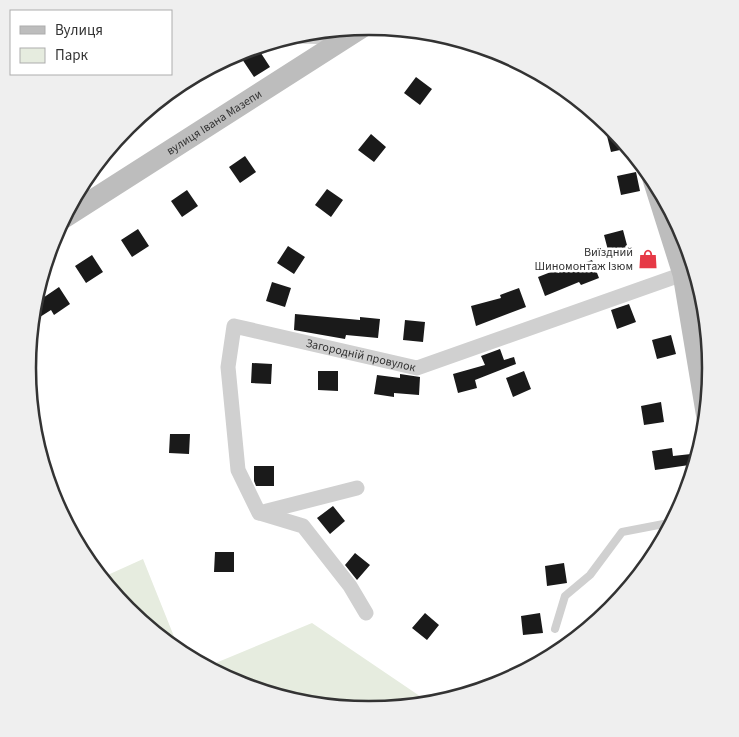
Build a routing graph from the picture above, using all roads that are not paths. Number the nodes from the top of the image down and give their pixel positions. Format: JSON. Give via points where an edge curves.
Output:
{"nodes":[{"id":1,"x":348,"y":36,"type":"edge"},
{"id":2,"x":76,"y":210,"type":"edge"},
{"id":3,"x":672,"y":228,"type":"edge"},
{"id":4,"x":685,"y":262,"type":"edge"},
{"id":5,"x":690,"y":274,"type":"edge"},
{"id":6,"x":690,"y":277,"type":"edge"},
{"id":7,"x":702,"y":380,"type":"edge"},
{"id":8,"x":357,"y":488,"type":"dead end"},
{"id":9,"x":259,"y":513,"type":"junction"},
{"id":10,"x":664,"y":524,"type":"edge"},
{"id":11,"x":366,"y":613,"type":"dead end"},
{"id":12,"x":555,"y":629,"type":"dead end"}],
"edges":[{"from":1,"to":2,"type":"street","name":"вулиця Івана Мазепи"},
{"from":3,"to":4,"type":"street"},
{"from":5,"to":9,"type":"street","name":"Загородній провулок","via":[[418,368],[234,326],[228,367],[238,470]]},
{"from":6,"to":7,"type":"street"},
{"from":8,"to":9,"type":"street"},
{"from":9,"to":11,"type":"street","via":[[302,526],[350,586]]},
{"from":10,"to":12,"type":"lane","via":[[622,532],[590,575],[565,596]]}]}
